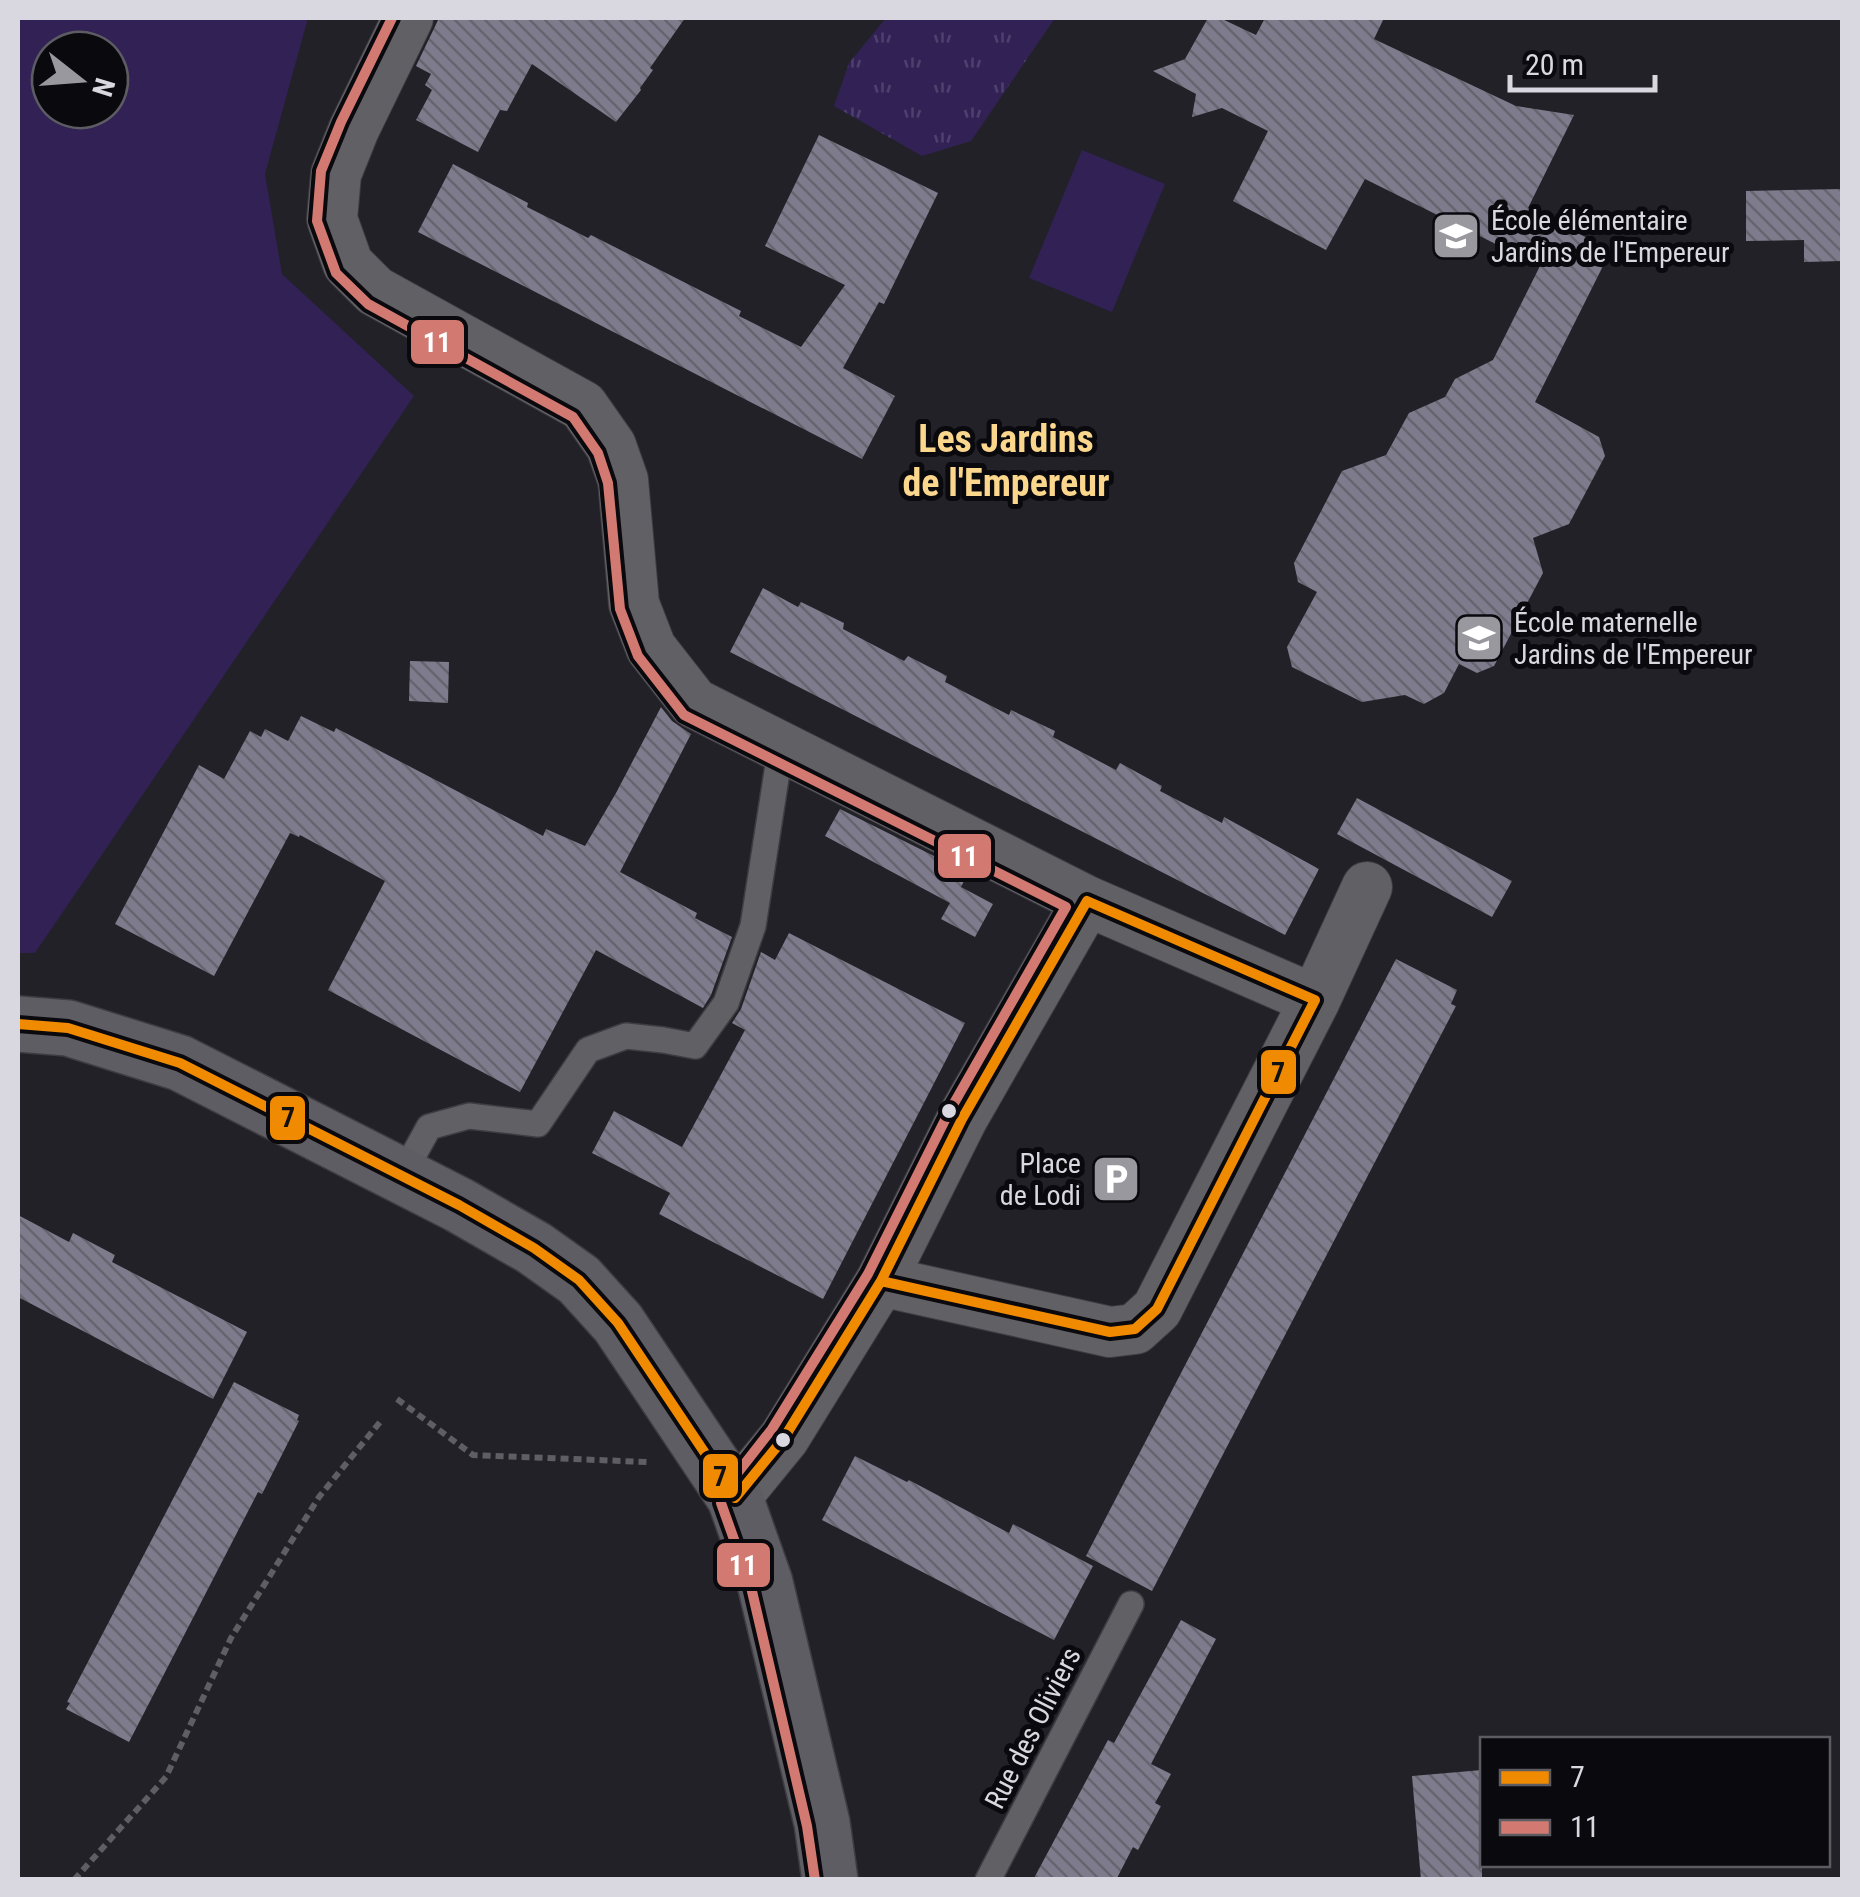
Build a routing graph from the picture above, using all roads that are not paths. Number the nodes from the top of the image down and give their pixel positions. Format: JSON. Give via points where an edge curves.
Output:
{"nodes":[{"id":1,"x":408,"y":18,"type":"edge"},
{"id":2,"x":781,"y":746,"type":"junction"},
{"id":3,"x":1367,"y":887,"type":"dead end"},
{"id":4,"x":1087,"y":901,"type":"junction"},
{"id":5,"x":1315,"y":1000,"type":"junction"},
{"id":6,"x":18,"y":1024,"type":"edge"},
{"id":7,"x":402,"y":1176,"type":"junction"},
{"id":8,"x":882,"y":1281,"type":"junction"},
{"id":9,"x":736,"y":1498,"type":"junction"},
{"id":10,"x":1131,"y":1604,"type":"dead end"},
{"id":11,"x":830,"y":1880,"type":"edge"},
{"id":12,"x":988,"y":1880,"type":"edge"}],
"edges":[{"from":1,"to":2,"type":"street","via":[[336,174],[332,219],[348,264],[375,290],[582,406],[611,446],[623,480],[634,604],[651,648],[694,702]]},
{"from":2,"to":4,"type":"street"},
{"from":2,"to":7,"type":"lane","via":[[753,926],[726,1003],[695,1046],[626,1036],[588,1050],[538,1124],[469,1116],[429,1126]]},
{"from":3,"to":5,"type":"street"},
{"from":4,"to":5,"type":"street"},
{"from":4,"to":8,"type":"street","via":[[962,1119]]},
{"from":5,"to":8,"type":"street","via":[[1157,1308],[1135,1329],[1110,1332]]},
{"from":6,"to":7,"type":"main road","via":[[68,1028],[180,1063]]},
{"from":7,"to":9,"type":"main road","via":[[579,1280],[618,1323]]},
{"from":8,"to":9,"type":"street","via":[[784,1438]]},
{"from":9,"to":11,"type":"main road","via":[[766,1583]]},
{"from":10,"to":12,"type":"lane","name":"Rue des Oliviers"}]}
